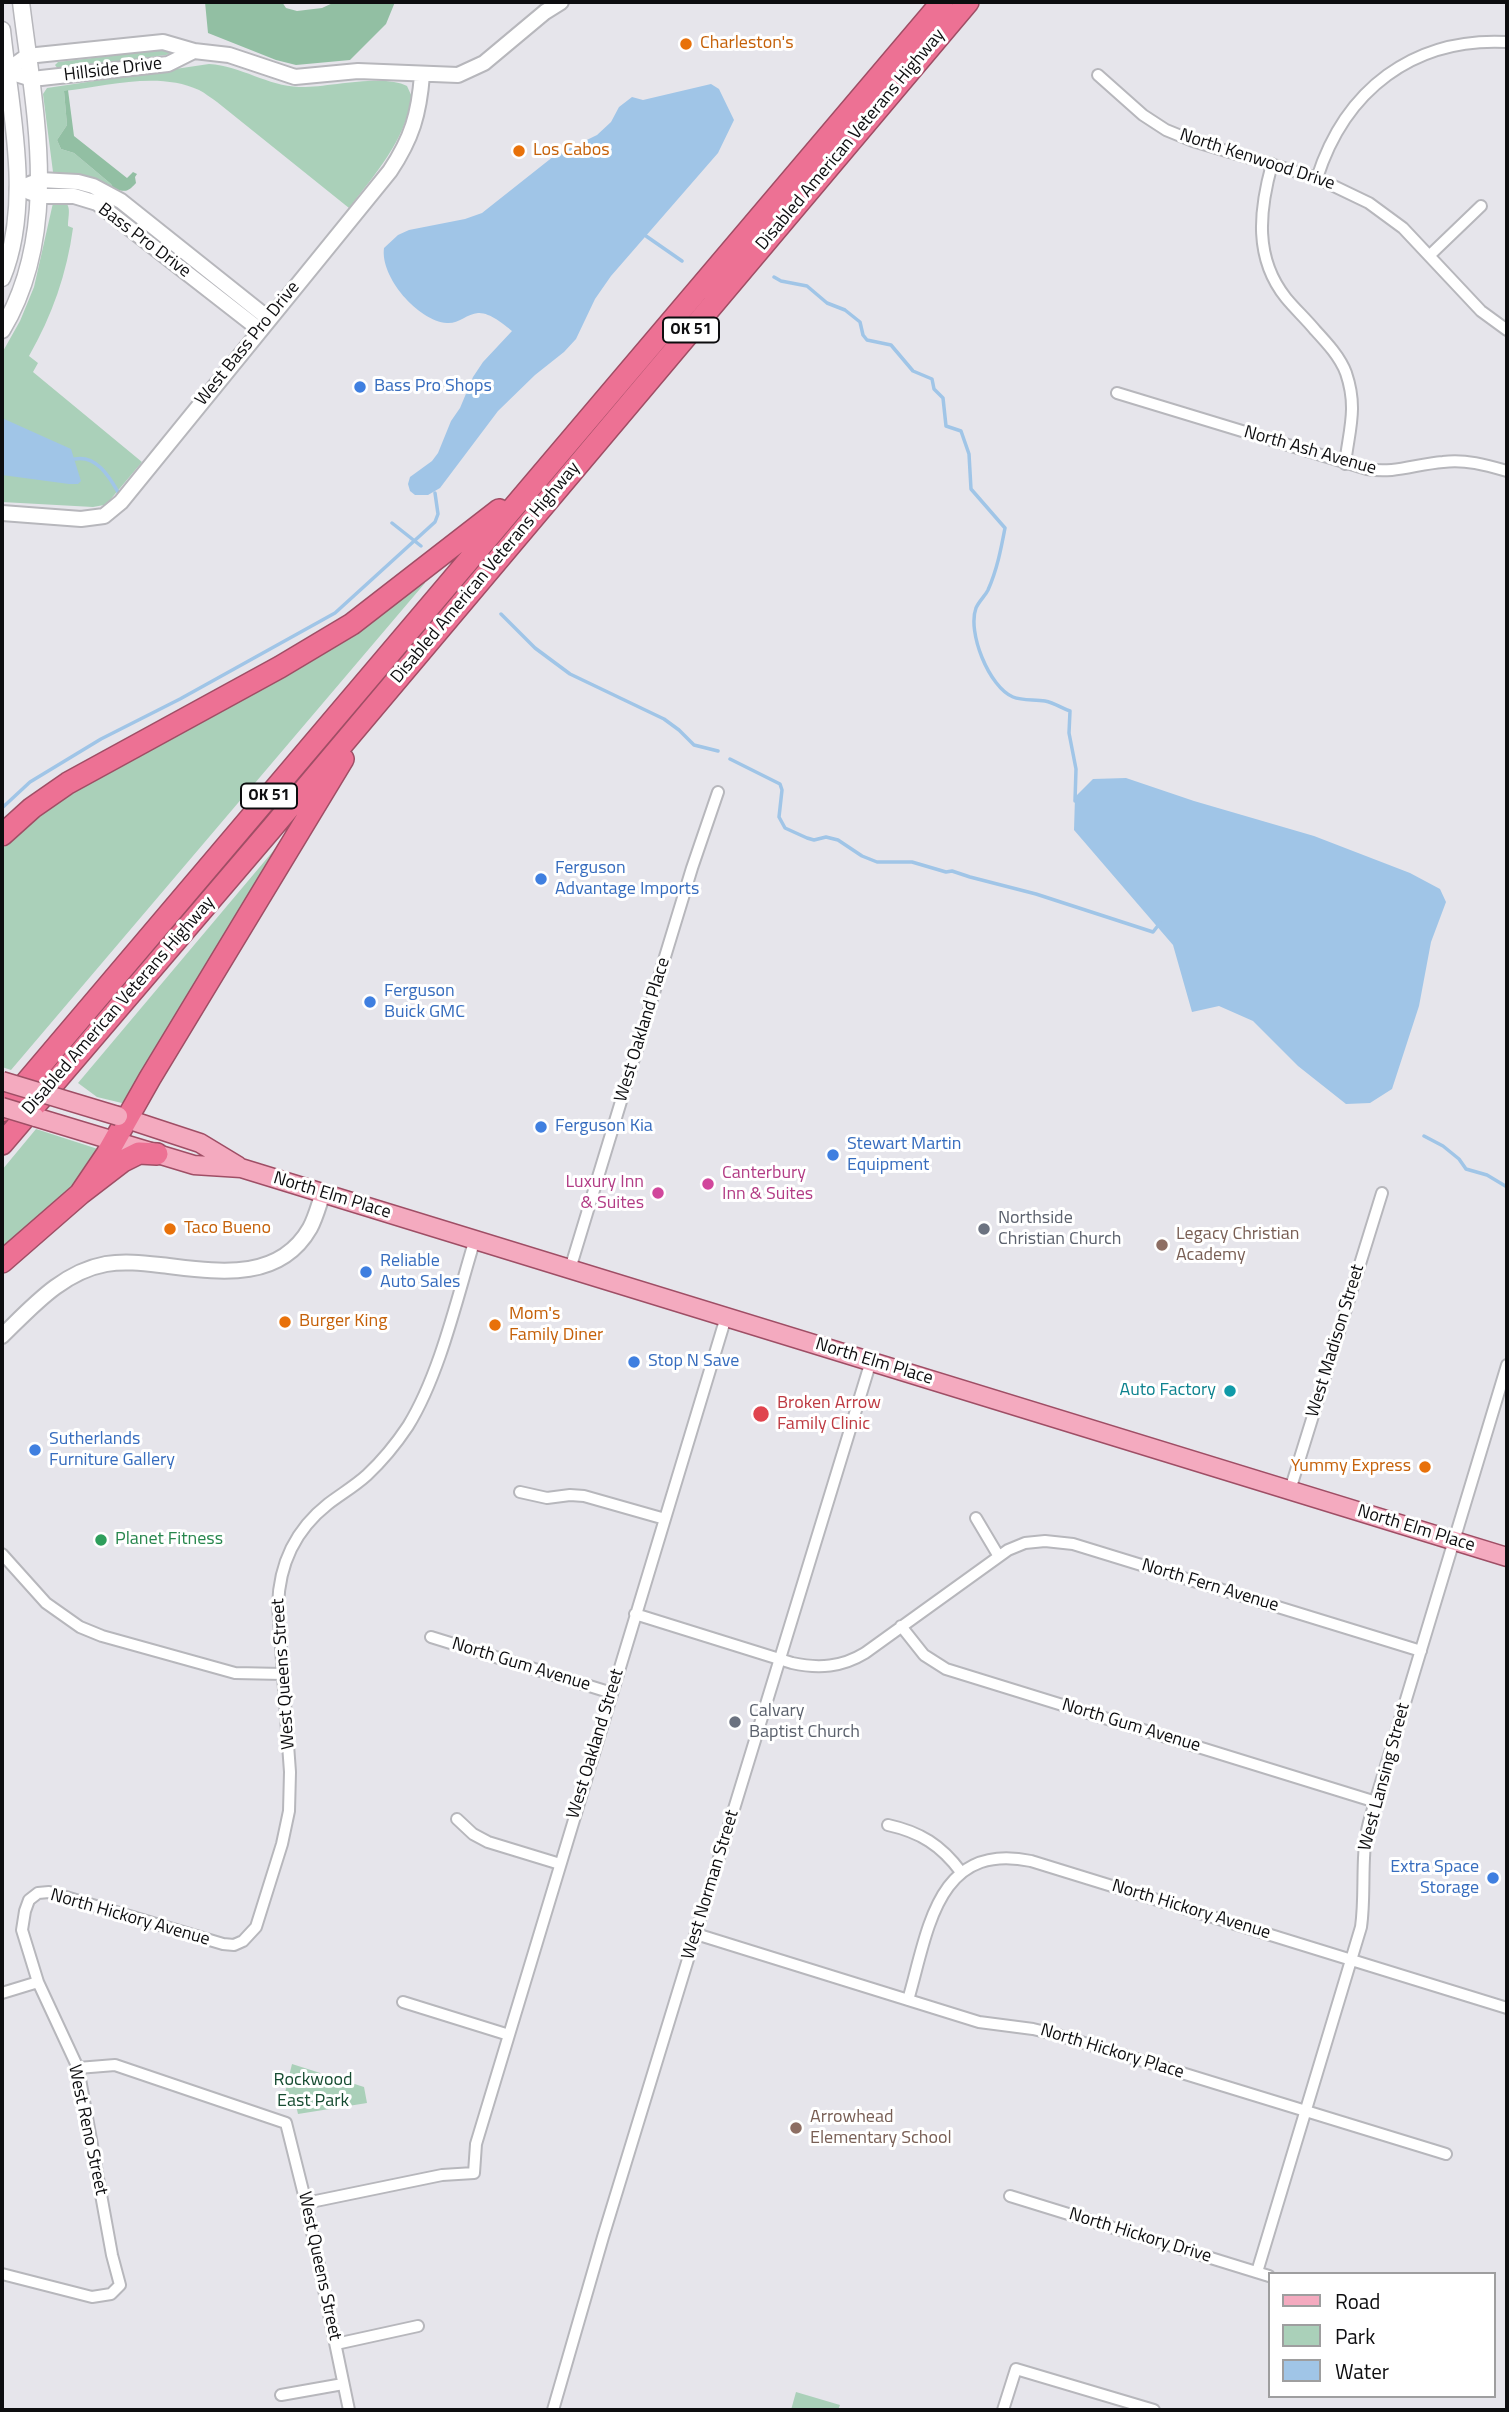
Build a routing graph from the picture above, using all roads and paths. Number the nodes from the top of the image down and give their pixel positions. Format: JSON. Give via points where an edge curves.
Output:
{"nodes":[{"id":1,"x":21,"y":2,"type":"edge"},
{"id":2,"x":561,"y":2,"type":"edge"},
{"id":3,"x":942,"y":2,"type":"edge"},
{"id":4,"x":968,"y":2,"type":"edge"},
{"id":5,"x":2,"y":30,"type":"edge"},
{"id":6,"x":1507,"y":42,"type":"edge"},
{"id":7,"x":194,"y":51,"type":"junction"},
{"id":8,"x":27,"y":56,"type":"junction"},
{"id":9,"x":6,"y":71,"type":"junction"},
{"id":10,"x":422,"y":75,"type":"junction"},
{"id":11,"x":1098,"y":75,"type":"dead end"},
{"id":12,"x":32,"y":79,"type":"junction"},
{"id":13,"x":1272,"y":164,"type":"junction"},
{"id":14,"x":1317,"y":178,"type":"junction"},
{"id":15,"x":40,"y":188,"type":"junction"},
{"id":16,"x":17,"y":189,"type":"junction"},
{"id":17,"x":1481,"y":206,"type":"dead end"},
{"id":18,"x":1430,"y":255,"type":"junction"},
{"id":19,"x":2,"y":278,"type":"edge"},
{"id":20,"x":264,"y":324,"type":"junction"},
{"id":21,"x":2,"y":330,"type":"edge"},
{"id":22,"x":1507,"y":330,"type":"edge"},
{"id":23,"x":1117,"y":393,"type":"dead end"},
{"id":24,"x":1345,"y":464,"type":"junction"},
{"id":25,"x":1507,"y":471,"type":"edge"},
{"id":26,"x":536,"y":481,"type":"junction"},
{"id":27,"x":2,"y":513,"type":"edge"},
{"id":28,"x":371,"y":710,"type":"junction"},
{"id":29,"x":718,"y":792,"type":"dead end"},
{"id":30,"x":2,"y":835,"type":"edge"},
{"id":31,"x":2,"y":1081,"type":"edge"},
{"id":32,"x":2,"y":1109,"type":"edge"},
{"id":33,"x":122,"y":1118,"type":"junction"},
{"id":34,"x":108,"y":1139,"type":"junction"},
{"id":35,"x":2,"y":1144,"type":"edge"},
{"id":36,"x":157,"y":1154,"type":"junction"},
{"id":37,"x":241,"y":1168,"type":"junction"},
{"id":38,"x":1382,"y":1192,"type":"dead end"},
{"id":39,"x":323,"y":1193,"type":"junction"},
{"id":40,"x":80,"y":1194,"type":"junction"},
{"id":41,"x":475,"y":1240,"type":"junction"},
{"id":42,"x":2,"y":1262,"type":"edge"},
{"id":43,"x":570,"y":1269,"type":"junction"},
{"id":44,"x":726,"y":1317,"type":"junction"},
{"id":45,"x":2,"y":1336,"type":"edge"},
{"id":46,"x":871,"y":1361,"type":"junction"},
{"id":47,"x":1507,"y":1365,"type":"edge"},
{"id":48,"x":1290,"y":1490,"type":"junction"},
{"id":49,"x":520,"y":1492,"type":"dead end"},
{"id":50,"x":975,"y":1518,"type":"dead end"},
{"id":51,"x":665,"y":1519,"type":"junction"},
{"id":52,"x":1454,"y":1541,"type":"junction"},
{"id":53,"x":2,"y":1554,"type":"edge"},
{"id":54,"x":998,"y":1555,"type":"junction"},
{"id":55,"x":1507,"y":1557,"type":"edge"},
{"id":56,"x":635,"y":1614,"type":"junction"},
{"id":57,"x":901,"y":1626,"type":"junction"},
{"id":58,"x":431,"y":1637,"type":"dead end"},
{"id":59,"x":1421,"y":1651,"type":"junction"},
{"id":60,"x":780,"y":1658,"type":"junction"},
{"id":61,"x":283,"y":1674,"type":"junction"},
{"id":62,"x":612,"y":1693,"type":"junction"},
{"id":63,"x":1376,"y":1802,"type":"junction"},
{"id":64,"x":457,"y":1819,"type":"dead end"},
{"id":65,"x":888,"y":1825,"type":"dead end"},
{"id":66,"x":560,"y":1864,"type":"junction"},
{"id":67,"x":961,"y":1872,"type":"junction"},
{"id":68,"x":29,"y":1900,"type":"joint"},
{"id":69,"x":696,"y":1934,"type":"junction"},
{"id":70,"x":234,"y":1945,"type":"joint"},
{"id":71,"x":1352,"y":1960,"type":"junction"},
{"id":72,"x":38,"y":1982,"type":"junction"},
{"id":73,"x":2,"y":1993,"type":"edge"},
{"id":74,"x":908,"y":2000,"type":"junction"},
{"id":75,"x":402,"y":2002,"type":"dead end"},
{"id":76,"x":1507,"y":2008,"type":"edge"},
{"id":77,"x":509,"y":2035,"type":"junction"},
{"id":78,"x":78,"y":2068,"type":"junction"},
{"id":79,"x":1306,"y":2111,"type":"junction"},
{"id":80,"x":1446,"y":2154,"type":"dead end"},
{"id":81,"x":1010,"y":2196,"type":"dead end"},
{"id":82,"x":306,"y":2203,"type":"junction"},
{"id":83,"x":1257,"y":2272,"type":"junction"},
{"id":84,"x":2,"y":2274,"type":"edge"},
{"id":85,"x":1268,"y":2276,"type":"edge"},
{"id":86,"x":418,"y":2326,"type":"dead end"},
{"id":87,"x":335,"y":2344,"type":"junction"},
{"id":88,"x":343,"y":2384,"type":"junction"},
{"id":89,"x":281,"y":2395,"type":"dead end"},
{"id":90,"x":349,"y":2410,"type":"edge"},
{"id":91,"x":553,"y":2410,"type":"edge"},
{"id":92,"x":1003,"y":2410,"type":"edge"},
{"id":93,"x":1154,"y":2410,"type":"edge"}],
"edges":[{"from":1,"to":8,"type":"main road"},
{"from":2,"to":10,"type":"street","name":"Hillside Drive","via":[[471,70],[458,75]]},
{"from":3,"to":26,"type":"highway","name":"Disabled American Veterans Highway","number":"OK 51"},
{"from":4,"to":28,"type":"highway","name":"Disabled American Veterans Highway","number":"OK 51"},
{"from":5,"to":9,"type":"main road"},
{"from":6,"to":14,"type":"street","via":[[1443,48],[1387,75],[1340,125]]},
{"from":7,"to":8,"type":"street","name":"Hillside Drive","via":[[163,41]]},
{"from":7,"to":10,"type":"street","name":"Hillside Drive","via":[[229,55],[295,77],[358,71]]},
{"from":7,"to":12,"type":"street","name":"Hillside Drive","via":[[168,64]]},
{"from":8,"to":9,"type":"street","name":"Hillside Drive"},
{"from":8,"to":12,"type":"main road"},
{"from":9,"to":12,"type":"street","name":"Hillside Drive"},
{"from":9,"to":16,"type":"main road"},
{"from":10,"to":20,"type":"street","name":"West Bass Pro Drive","via":[[419,108],[404,150]]},
{"from":11,"to":13,"type":"street","name":"North Kenwood Drive","via":[[1166,130]]},
{"from":12,"to":15,"type":"main road"},
{"from":13,"to":14,"type":"street","name":"North Kenwood Drive"},
{"from":13,"to":24,"type":"street","via":[[1262,206],[1265,257],[1276,284],[1346,371],[1353,415]]},
{"from":14,"to":18,"type":"street","name":"North Kenwood Drive","via":[[1386,214]]},
{"from":15,"to":16,"type":"street","name":"Bass Pro Drive"},
{"from":15,"to":20,"type":"street","name":"Bass Pro Drive","via":[[97,204]]},
{"from":15,"to":21,"type":"main road","via":[[29,264]]},
{"from":16,"to":19,"type":"main road","via":[[17,216]]},
{"from":17,"to":18,"type":"street"},
{"from":18,"to":22,"type":"street","name":"North Kenwood Drive","via":[[1480,312]]},
{"from":20,"to":27,"type":"street","name":"West Bass Pro Drive","via":[[121,502],[104,516],[81,519]]},
{"from":23,"to":24,"type":"street","name":"North Ash Avenue"},
{"from":24,"to":25,"type":"street","name":"North Ash Avenue","via":[[1390,472],[1458,461]]},
{"from":26,"to":30,"type":"highway","via":[[352,624],[68,783]]},
{"from":26,"to":32,"type":"highway","name":"Disabled American Veterans Highway","number":"OK 51"},
{"from":28,"to":33,"type":"highway"},
{"from":28,"to":35,"type":"highway","name":"Disabled American Veterans Highway","number":"OK 51"},
{"from":29,"to":43,"type":"street","name":"West Oakland Place"},
{"from":31,"to":33,"type":"main road","name":"North Elm Place","bridge":true},
{"from":32,"to":34,"type":"main road","name":"North Elm Place","bridge":true},
{"from":33,"to":34,"type":"highway"},
{"from":33,"to":37,"type":"main road","name":"North Elm Place","via":[[200,1143]]},
{"from":34,"to":36,"type":"main road","name":"North Elm Place"},
{"from":34,"to":40,"type":"highway"},
{"from":36,"to":37,"type":"main road","name":"North Elm Place","via":[[194,1165]]},
{"from":36,"to":40,"type":"highway","via":[[132,1155]]},
{"from":37,"to":39,"type":"main road","name":"North Elm Place"},
{"from":38,"to":48,"type":"street","name":"West Madison Street"},
{"from":39,"to":41,"type":"main road","name":"North Elm Place"},
{"from":39,"to":45,"type":"street","via":[[312,1224],[296,1247],[259,1269],[209,1270],[129,1262],[95,1267],[60,1283]]},
{"from":40,"to":42,"type":"highway"},
{"from":41,"to":43,"type":"main road","name":"North Elm Place"},
{"from":41,"to":61,"type":"street","name":"West Queens Street","via":[[430,1378],[410,1422],[381,1461],[303,1528],[284,1563],[278,1591]]},
{"from":43,"to":44,"type":"main road","name":"North Elm Place"},
{"from":44,"to":46,"type":"main road","name":"North Elm Place"},
{"from":44,"to":51,"type":"street","name":"West Oakland Street"},
{"from":46,"to":48,"type":"main road","name":"North Elm Place"},
{"from":46,"to":60,"type":"street","name":"West Norman Street"},
{"from":47,"to":52,"type":"street","name":"West Lansing Street"},
{"from":48,"to":52,"type":"main road","name":"North Elm Place"},
{"from":49,"to":51,"type":"street","via":[[547,1498],[584,1496]]},
{"from":50,"to":54,"type":"street"},
{"from":51,"to":56,"type":"street","name":"West Oakland Street"},
{"from":52,"to":55,"type":"main road","name":"North Elm Place"},
{"from":52,"to":59,"type":"street","name":"West Lansing Street"},
{"from":53,"to":61,"type":"street","via":[[46,1603],[80,1627],[235,1673]]},
{"from":54,"to":57,"type":"street","name":"North Fern Avenue"},
{"from":54,"to":59,"type":"street","name":"North Fern Avenue","via":[[1034,1542],[1073,1544]]},
{"from":56,"to":60,"type":"street","name":"North Fern Avenue"},
{"from":56,"to":62,"type":"street","name":"West Oakland Street"},
{"from":57,"to":60,"type":"street","name":"North Fern Avenue","via":[[838,1665],[813,1667]]},
{"from":57,"to":63,"type":"street","name":"North Gum Avenue","via":[[924,1655],[946,1669]]},
{"from":58,"to":62,"type":"street","name":"North Gum Avenue"},
{"from":59,"to":63,"type":"street","name":"West Lansing Street"},
{"from":60,"to":69,"type":"street","name":"West Norman Street"},
{"from":61,"to":70,"type":"street","name":"West Queens Street","via":[[290,1772],[287,1819],[256,1927]]},
{"from":62,"to":66,"type":"street","name":"West Oakland Street"},
{"from":63,"to":71,"type":"street","name":"West Lansing Street","via":[[1365,1843],[1363,1915]]},
{"from":64,"to":66,"type":"street","via":[[488,1842]]},
{"from":65,"to":67,"type":"street","via":[[922,1836]]},
{"from":66,"to":77,"type":"street","name":"West Oakland Street"},
{"from":67,"to":71,"type":"street","name":"North Hickory Avenue","via":[[990,1858],[1031,1861]]},
{"from":67,"to":74,"type":"street","via":[[938,1902]]},
{"from":68,"to":70,"type":"street","name":"North Hickory Avenue","via":[[49,1892]]},
{"from":68,"to":72,"type":"street","name":"West Reno Street","via":[[22,1930]]},
{"from":69,"to":74,"type":"street","name":"North Hickory Place"},
{"from":69,"to":91,"type":"street","name":"West Norman Street"},
{"from":71,"to":76,"type":"street","name":"North Hickory Avenue"},
{"from":71,"to":79,"type":"street","name":"West Lansing Street"},
{"from":72,"to":73,"type":"street"},
{"from":72,"to":78,"type":"street","name":"West Reno Street"},
{"from":74,"to":79,"type":"street","name":"North Hickory Place","via":[[988,2024],[1049,2032]]},
{"from":75,"to":77,"type":"street"},
{"from":77,"to":82,"type":"street","name":"West Oakland Street","via":[[476,2144],[474,2173],[442,2175]]},
{"from":78,"to":82,"type":"street","name":"West Queens Street","via":[[116,2065],[286,2123]]},
{"from":78,"to":84,"type":"street","name":"West Reno Street","via":[[120,2285],[111,2294],[92,2297]]},
{"from":79,"to":80,"type":"street","name":"North Hickory Place"},
{"from":79,"to":83,"type":"street","name":"West Lansing Street"},
{"from":81,"to":83,"type":"street","name":"North Hickory Drive"},
{"from":82,"to":87,"type":"street","name":"West Queens Street"},
{"from":83,"to":85,"type":"street","name":"North Hickory Drive"},
{"from":86,"to":87,"type":"street"},
{"from":87,"to":88,"type":"street","name":"West Queens Street"},
{"from":88,"to":89,"type":"street"},
{"from":88,"to":90,"type":"street","name":"West Queens Street"},
{"from":92,"to":93,"type":"street","via":[[1016,2369]]}]}
